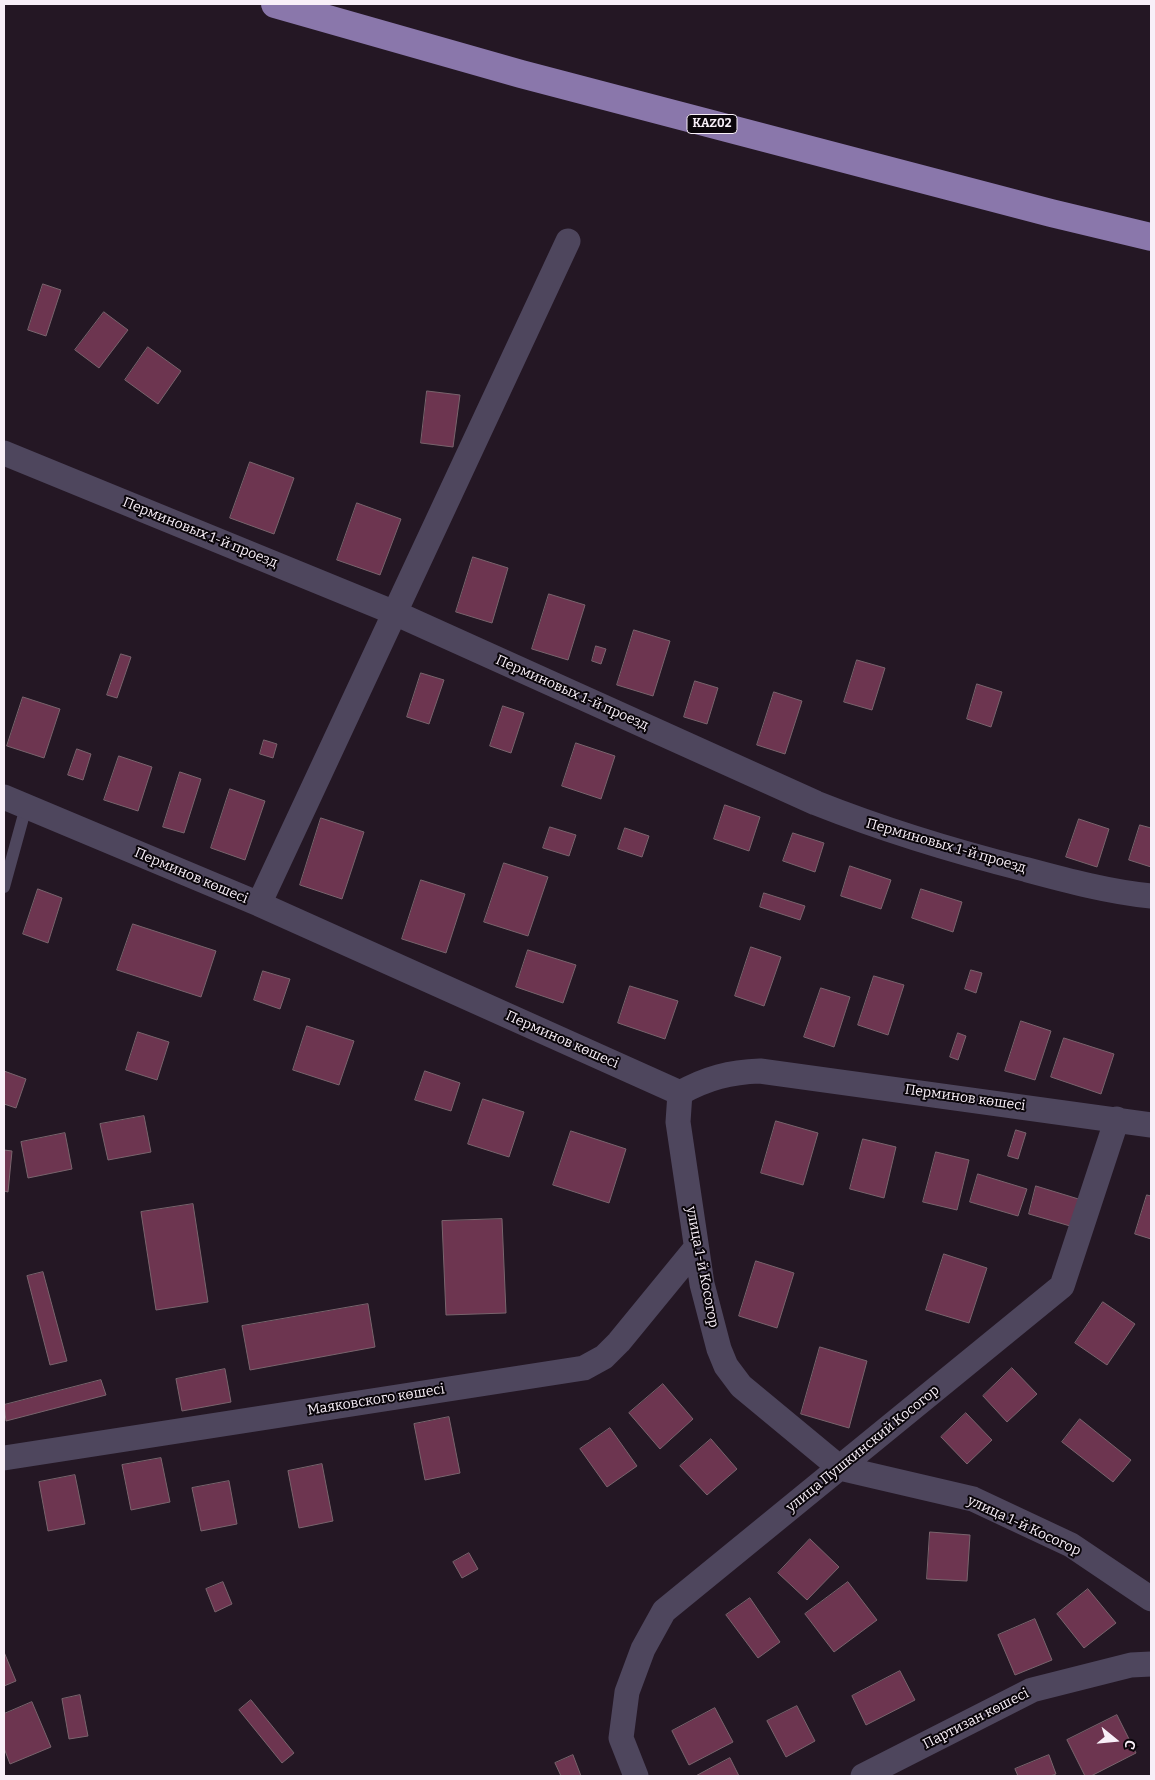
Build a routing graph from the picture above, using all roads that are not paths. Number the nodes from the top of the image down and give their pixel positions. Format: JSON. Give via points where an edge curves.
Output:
{"nodes":[{"id":1,"x":275,"y":4,"type":"edge"},
{"id":2,"x":1151,"y":237,"type":"edge"},
{"id":3,"x":568,"y":242,"type":"dead end"},
{"id":4,"x":4,"y":453,"type":"edge"},
{"id":5,"x":395,"y":613,"type":"junction"},
{"id":6,"x":15,"y":802,"type":"edge"},
{"id":7,"x":4,"y":887,"type":"edge"},
{"id":8,"x":1151,"y":896,"type":"edge"},
{"id":9,"x":259,"y":904,"type":"junction"},
{"id":10,"x":680,"y":1093,"type":"junction"},
{"id":11,"x":1117,"y":1119,"type":"junction"},
{"id":12,"x":1151,"y":1125,"type":"edge"},
{"id":13,"x":696,"y":1248,"type":"junction"},
{"id":14,"x":4,"y":1458,"type":"edge"},
{"id":15,"x":840,"y":1468,"type":"junction"},
{"id":16,"x":1151,"y":1599,"type":"edge"},
{"id":17,"x":1151,"y":1664,"type":"edge"},
{"id":18,"x":636,"y":1776,"type":"edge"},
{"id":19,"x":863,"y":1776,"type":"edge"}],
"edges":[{"from":1,"to":2,"type":"highway","number":"KAZ02","via":[[521,74],[1051,214]]},
{"from":3,"to":5,"type":"street"},
{"from":4,"to":5,"type":"street","name":"Перминовых 1-й проезд"},
{"from":5,"to":8,"type":"street","name":"Перминовых 1-й проезд","via":[[866,823],[947,849],[1058,878]]},
{"from":5,"to":9,"type":"street"},
{"from":6,"to":7,"type":"lane"},
{"from":6,"to":9,"type":"street","name":"Перминов көшесі"},
{"from":9,"to":10,"type":"street","name":"Перминов көшесі"},
{"from":10,"to":11,"type":"street","name":"Перминов көшесі","via":[[712,1077],[737,1071],[760,1071]]},
{"from":10,"to":13,"type":"street","name":"улица 1-й Косогор","via":[[678,1122]]},
{"from":11,"to":12,"type":"street","name":"Перминов көшесі"},
{"from":11,"to":15,"type":"street","name":"улица Пушкинский Косогор","via":[[1062,1286]]},
{"from":13,"to":14,"type":"street","name":"Маяковского көшесі","via":[[619,1342],[604,1357],[584,1368]]},
{"from":13,"to":15,"type":"street","name":"улица 1-й Косогор","via":[[709,1318],[726,1366],[741,1386]]},
{"from":15,"to":16,"type":"street","name":"улица 1-й Косогор","via":[[973,1499],[1071,1546]]},
{"from":15,"to":18,"type":"street","name":"улица Пушкинский Косогор","via":[[664,1611],[643,1649],[627,1692],[621,1738]]},
{"from":17,"to":19,"type":"street","name":"Партизан көшесі","via":[[1131,1665],[1032,1690]]}]}
